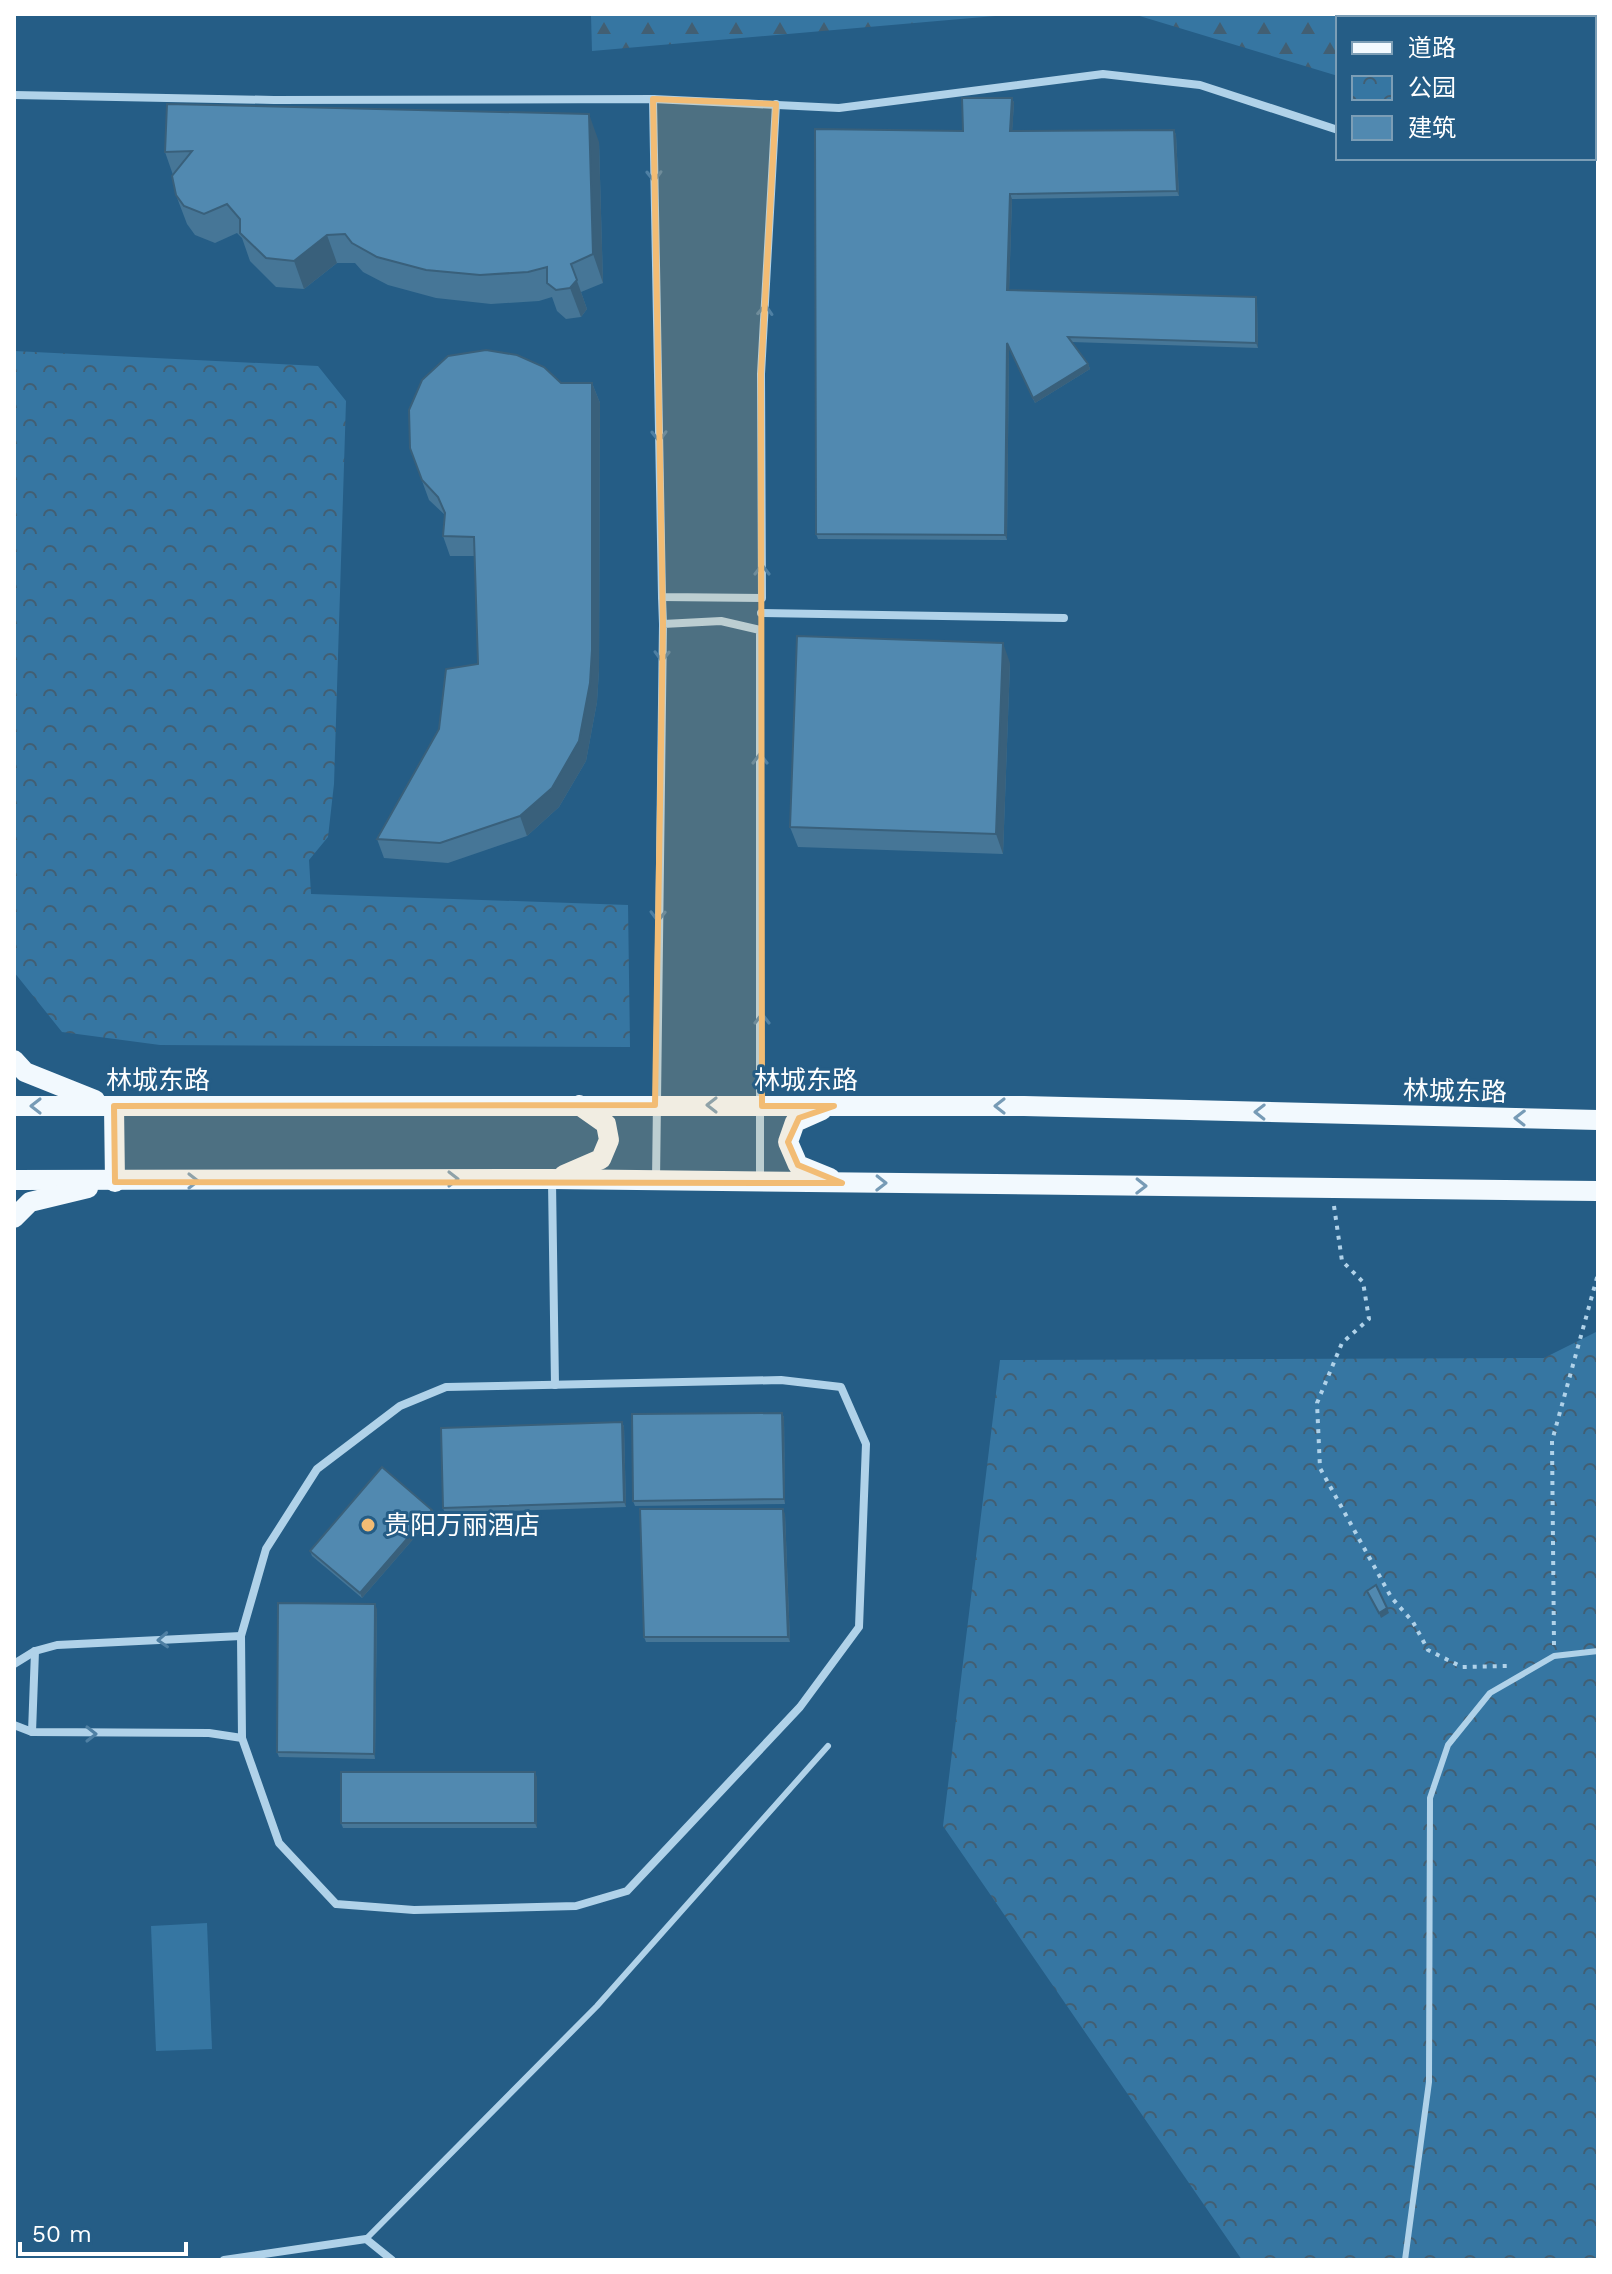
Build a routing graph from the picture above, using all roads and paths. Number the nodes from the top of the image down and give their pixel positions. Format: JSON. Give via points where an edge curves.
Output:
{"nodes":[{"id":1,"x":14,"y":95,"type":"edge"},
{"id":2,"x":653,"y":99,"type":"junction"},
{"id":3,"x":776,"y":104,"type":"junction"},
{"id":4,"x":1336,"y":129,"type":"edge"},
{"id":5,"x":662,"y":597,"type":"junction"},
{"id":6,"x":762,"y":598,"type":"junction"},
{"id":7,"x":761,"y":613,"type":"junction"},
{"id":8,"x":1064,"y":618,"type":"dead end"},
{"id":9,"x":663,"y":624,"type":"junction"},
{"id":10,"x":760,"y":630,"type":"junction"},
{"id":11,"x":14,"y":1060,"type":"edge"},
{"id":12,"x":579,"y":1105,"type":"junction"},
{"id":13,"x":655,"y":1105,"type":"junction"},
{"id":14,"x":14,"y":1106,"type":"edge"},
{"id":15,"x":114,"y":1106,"type":"junction"},
{"id":16,"x":762,"y":1106,"type":"junction"},
{"id":17,"x":834,"y":1106,"type":"junction"},
{"id":18,"x":1598,"y":1120,"type":"edge"},
{"id":19,"x":552,"y":1179,"type":"junction"},
{"id":20,"x":14,"y":1180,"type":"edge"},
{"id":21,"x":760,"y":1181,"type":"junction"},
{"id":22,"x":115,"y":1182,"type":"junction"},
{"id":23,"x":656,"y":1182,"type":"junction"},
{"id":24,"x":842,"y":1183,"type":"junction"},
{"id":25,"x":1333,"y":1188,"type":"junction"},
{"id":26,"x":1598,"y":1191,"type":"edge"},
{"id":27,"x":14,"y":1218,"type":"edge"},
{"id":28,"x":1598,"y":1274,"type":"edge"},
{"id":29,"x":555,"y":1385,"type":"junction"},
{"id":30,"x":241,"y":1636,"type":"junction"},
{"id":31,"x":35,"y":1651,"type":"junction"},
{"id":32,"x":1598,"y":1651,"type":"edge"},
{"id":33,"x":1554,"y":1656,"type":"junction"},
{"id":34,"x":14,"y":1664,"type":"edge"},
{"id":35,"x":1538,"y":1665,"type":"junction"},
{"id":36,"x":14,"y":1725,"type":"edge"},
{"id":37,"x":32,"y":1732,"type":"junction"},
{"id":38,"x":242,"y":1738,"type":"junction"},
{"id":39,"x":828,"y":1746,"type":"dead end"},
{"id":40,"x":366,"y":2239,"type":"junction"},
{"id":41,"x":224,"y":2260,"type":"edge"},
{"id":42,"x":392,"y":2260,"type":"edge"},
{"id":43,"x":1405,"y":2260,"type":"edge"}],
"edges":[{"from":1,"to":2,"type":"street"},
{"from":2,"to":3,"type":"street"},
{"from":2,"to":5,"type":"street","one_way":true},
{"from":3,"to":4,"type":"street","via":[[839,108],[1103,74],[1200,85]]},
{"from":6,"to":3,"type":"street","one_way":true,"via":[[761,374]]},
{"from":5,"to":6,"type":"street"},
{"from":5,"to":9,"type":"street"},
{"from":6,"to":7,"type":"street"},
{"from":7,"to":8,"type":"street"},
{"from":7,"to":10,"type":"street"},
{"from":9,"to":10,"type":"street","via":[[721,621]]},
{"from":9,"to":13,"type":"street","one_way":true},
{"from":16,"to":10,"type":"street","one_way":true},
{"from":11,"to":15,"type":"main road","via":[[25,1072],[58,1088]]},
{"from":12,"to":13,"type":"main road","name":"林城东路"},
{"from":12,"to":15,"type":"main road","name":"林城东路"},
{"from":12,"to":19,"type":"main road","via":[[606,1124],[607,1152],[594,1163]]},
{"from":16,"to":13,"type":"main road","name":"林城东路","one_way":true},
{"from":13,"to":23,"type":"street"},
{"from":15,"to":14,"type":"main road","name":"林城东路","one_way":true},
{"from":15,"to":22,"type":"main road"},
{"from":16,"to":17,"type":"main road","name":"林城东路"},
{"from":16,"to":21,"type":"street"},
{"from":18,"to":17,"type":"main road","name":"林城东路","one_way":true},
{"from":17,"to":24,"type":"main road","via":[[799,1118],[788,1142],[798,1165]]},
{"from":22,"to":19,"type":"main road","one_way":true},
{"from":19,"to":23,"type":"main road"},
{"from":19,"to":29,"type":"street"},
{"from":20,"to":22,"type":"main road"},
{"from":21,"to":23,"type":"main road"},
{"from":21,"to":24,"type":"main road"},
{"from":22,"to":27,"type":"main road","via":[[30,1202]]},
{"from":24,"to":25,"type":"main road","one_way":true},
{"from":25,"to":26,"type":"main road"},
{"from":25,"to":35,"type":"path","via":[[1337,1245],[1342,1261],[1363,1282],[1369,1319],[1342,1343],[1317,1403],[1320,1468],[1391,1597],[1428,1650],[1462,1667]]},
{"from":28,"to":33,"type":"path","via":[[1552,1441]]},
{"from":29,"to":30,"type":"street","via":[[446,1387],[400,1406],[317,1469],[266,1549]]},
{"from":29,"to":38,"type":"street","via":[[781,1380],[841,1387],[866,1444],[859,1627],[800,1707],[627,1891],[576,1906],[414,1910],[336,1904],[279,1843]]},
{"from":30,"to":31,"type":"street","one_way":true,"via":[[57,1645]]},
{"from":30,"to":38,"type":"street"},
{"from":31,"to":34,"type":"street"},
{"from":31,"to":37,"type":"street"},
{"from":32,"to":33,"type":"lane"},
{"from":33,"to":35,"type":"lane"},
{"from":35,"to":43,"type":"lane","via":[[1490,1693],[1448,1745],[1430,1798],[1429,2082]]},
{"from":36,"to":37,"type":"street"},
{"from":37,"to":38,"type":"street","one_way":true,"via":[[209,1733]]},
{"from":39,"to":40,"type":"lane","via":[[597,2006]]},
{"from":40,"to":41,"type":"street"},
{"from":40,"to":42,"type":"street"}]}
